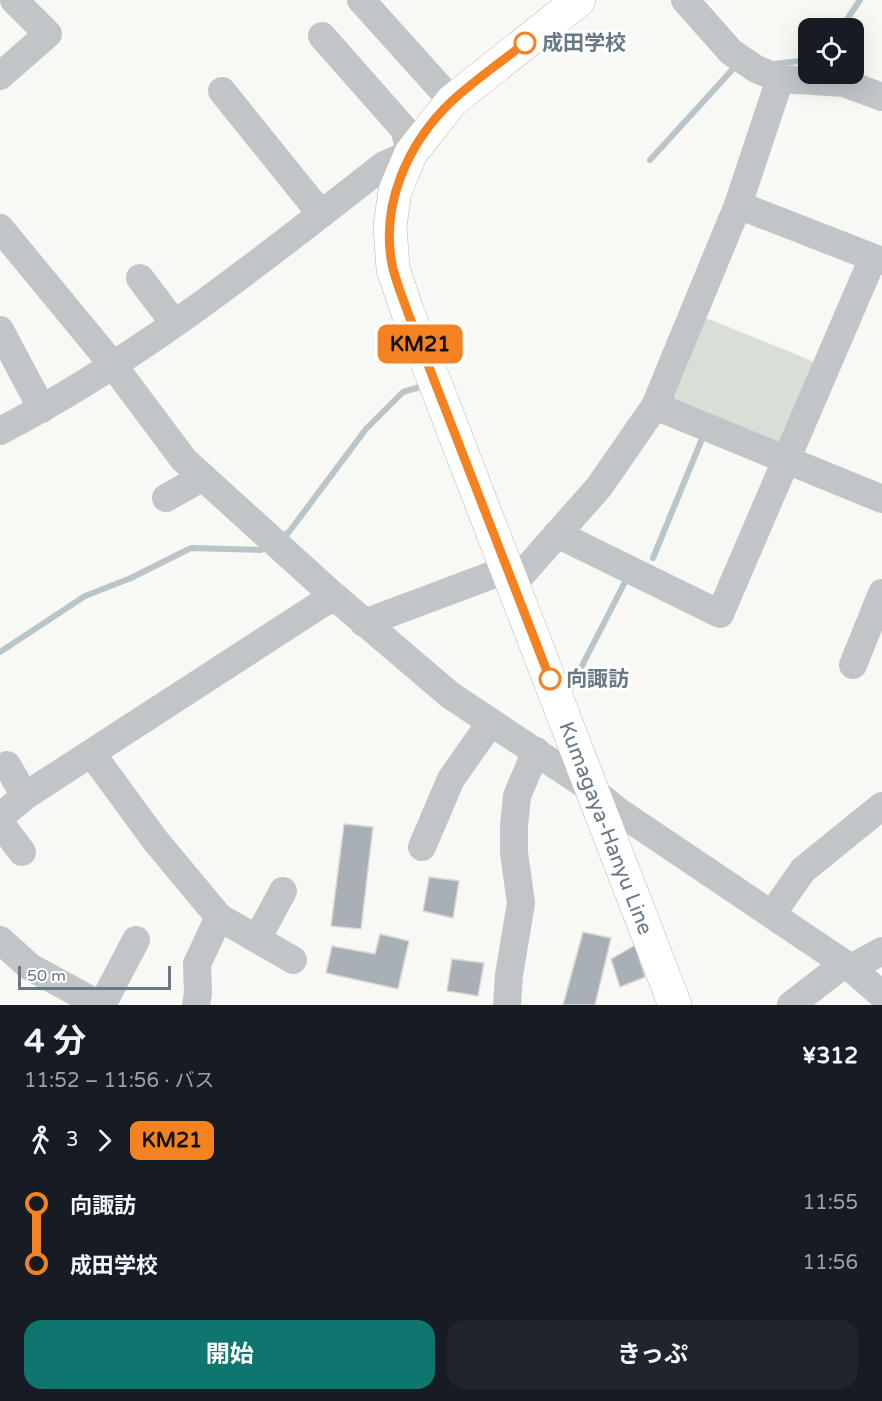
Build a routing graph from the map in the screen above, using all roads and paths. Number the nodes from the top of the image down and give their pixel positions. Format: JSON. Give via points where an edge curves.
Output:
{"nodes":[{"id":1,"x":14,"y":0,"type":"edge"},
{"id":2,"x":361,"y":0,"type":"edge"},
{"id":3,"x":579,"y":0,"type":"edge"},
{"id":4,"x":685,"y":0,"type":"edge"},
{"id":5,"x":321,"y":36,"type":"dead end"},
{"id":6,"x":0,"y":76,"type":"edge"},
{"id":7,"x":780,"y":79,"type":"junction"},
{"id":8,"x":222,"y":91,"type":"dead end"},
{"id":9,"x":882,"y":97,"type":"edge"},
{"id":10,"x":453,"y":101,"type":"junction"},
{"id":11,"x":411,"y":153,"type":"junction"},
{"id":12,"x":738,"y":205,"type":"junction"},
{"id":13,"x":321,"y":214,"type":"junction"},
{"id":14,"x":0,"y":228,"type":"edge"},
{"id":15,"x":878,"y":259,"type":"edge"},
{"id":16,"x":140,"y":278,"type":"dead end"},
{"id":17,"x":174,"y":322,"type":"junction"},
{"id":18,"x":0,"y":330,"type":"edge"},
{"id":19,"x":112,"y":365,"type":"junction"},
{"id":20,"x":655,"y":406,"type":"junction"},
{"id":21,"x":42,"y":409,"type":"junction"},
{"id":22,"x":0,"y":431,"type":"edge"},
{"id":23,"x":788,"y":460,"type":"junction"},
{"id":24,"x":203,"y":477,"type":"junction"},
{"id":25,"x":166,"y":498,"type":"dead end"},
{"id":26,"x":882,"y":499,"type":"edge"},
{"id":27,"x":557,"y":534,"type":"junction"},
{"id":28,"x":511,"y":576,"type":"junction"},
{"id":29,"x":335,"y":597,"type":"junction"},
{"id":30,"x":881,"y":600,"type":"edge"},
{"id":31,"x":364,"y":622,"type":"junction"},
{"id":32,"x":854,"y":665,"type":"dead end"},
{"id":33,"x":491,"y":722,"type":"junction"},
{"id":34,"x":536,"y":751,"type":"junction"},
{"id":35,"x":92,"y":754,"type":"junction"},
{"id":36,"x":7,"y":765,"type":"dead end"},
{"id":37,"x":590,"y":788,"type":"junction"},
{"id":38,"x":26,"y":796,"type":"junction"},
{"id":39,"x":882,"y":806,"type":"edge"},
{"id":40,"x":0,"y":817,"type":"edge"},
{"id":41,"x":0,"y":823,"type":"edge"},
{"id":42,"x":422,"y":846,"type":"dead end"},
{"id":43,"x":22,"y":852,"type":"dead end"},
{"id":44,"x":283,"y":891,"type":"dead end"},
{"id":45,"x":772,"y":914,"type":"junction"},
{"id":46,"x":219,"y":917,"type":"junction"},
{"id":47,"x":257,"y":939,"type":"junction"},
{"id":48,"x":0,"y":940,"type":"edge"},
{"id":49,"x":136,"y":940,"type":"dead end"},
{"id":50,"x":882,"y":951,"type":"edge"},
{"id":51,"x":293,"y":960,"type":"dead end"},
{"id":52,"x":848,"y":966,"type":"junction"},
{"id":53,"x":882,"y":995,"type":"edge"},
{"id":54,"x":101,"y":1005,"type":"edge"},
{"id":55,"x":196,"y":1005,"type":"edge"},
{"id":56,"x":507,"y":1005,"type":"edge"},
{"id":57,"x":675,"y":1005,"type":"edge"},
{"id":58,"x":791,"y":1005,"type":"edge"}],
"edges":[{"from":1,"to":6,"type":"street","via":[[48,34]]},
{"from":2,"to":10,"type":"street"},
{"from":3,"to":10,"type":"main road","name":"Kumagaya-Hanyu Line"},
{"from":4,"to":7,"type":"street","via":[[731,51],[756,69]]},
{"from":5,"to":11,"type":"street","via":[[404,129]]},
{"from":7,"to":9,"type":"street","via":[[844,83]]},
{"from":7,"to":12,"type":"street"},
{"from":8,"to":13,"type":"street"},
{"from":10,"to":11,"type":"main road","name":"Kumagaya-Hanyu Line"},
{"from":11,"to":13,"type":"street","via":[[384,165]]},
{"from":11,"to":28,"type":"main road","name":"Kumagaya-Hanyu Line","via":[[395,191],[390,226],[393,269]]},
{"from":12,"to":15,"type":"street"},
{"from":12,"to":20,"type":"street"},
{"from":13,"to":17,"type":"street"},
{"from":14,"to":19,"type":"street"},
{"from":15,"to":23,"type":"street"},
{"from":16,"to":17,"type":"street"},
{"from":17,"to":19,"type":"street"},
{"from":18,"to":21,"type":"street"},
{"from":19,"to":21,"type":"street"},
{"from":19,"to":24,"type":"street","via":[[184,460]]},
{"from":20,"to":23,"type":"street"},
{"from":20,"to":27,"type":"street","via":[[599,487]]},
{"from":21,"to":22,"type":"street"},
{"from":23,"to":26,"type":"street"},
{"from":23,"to":27,"type":"street","via":[[720,615]]},
{"from":24,"to":25,"type":"street"},
{"from":24,"to":29,"type":"street"},
{"from":27,"to":28,"type":"street"},
{"from":28,"to":31,"type":"street"},
{"from":28,"to":37,"type":"main road","name":"Kumagaya-Hanyu Line"},
{"from":29,"to":31,"type":"street"},
{"from":29,"to":35,"type":"street"},
{"from":30,"to":32,"type":"street"},
{"from":31,"to":33,"type":"street","via":[[450,695]]},
{"from":33,"to":34,"type":"street"},
{"from":33,"to":42,"type":"street","via":[[451,779]]},
{"from":34,"to":37,"type":"street"},
{"from":34,"to":56,"type":"street","via":[[517,796],[514,853],[522,903]]},
{"from":35,"to":38,"type":"street"},
{"from":35,"to":46,"type":"street","via":[[155,840]]},
{"from":36,"to":38,"type":"street"},
{"from":37,"to":45,"type":"street"},
{"from":37,"to":57,"type":"main road","name":"Kumagaya-Hanyu Line"},
{"from":38,"to":40,"type":"street"},
{"from":39,"to":45,"type":"street","via":[[803,870]]},
{"from":41,"to":43,"type":"street"},
{"from":44,"to":47,"type":"street"},
{"from":45,"to":52,"type":"street"},
{"from":46,"to":47,"type":"street"},
{"from":46,"to":55,"type":"street","via":[[197,964]]},
{"from":47,"to":51,"type":"street"},
{"from":48,"to":54,"type":"street","via":[[30,967]]},
{"from":49,"to":54,"type":"street"},
{"from":50,"to":52,"type":"street"},
{"from":52,"to":53,"type":"street"},
{"from":52,"to":58,"type":"street"}]}
